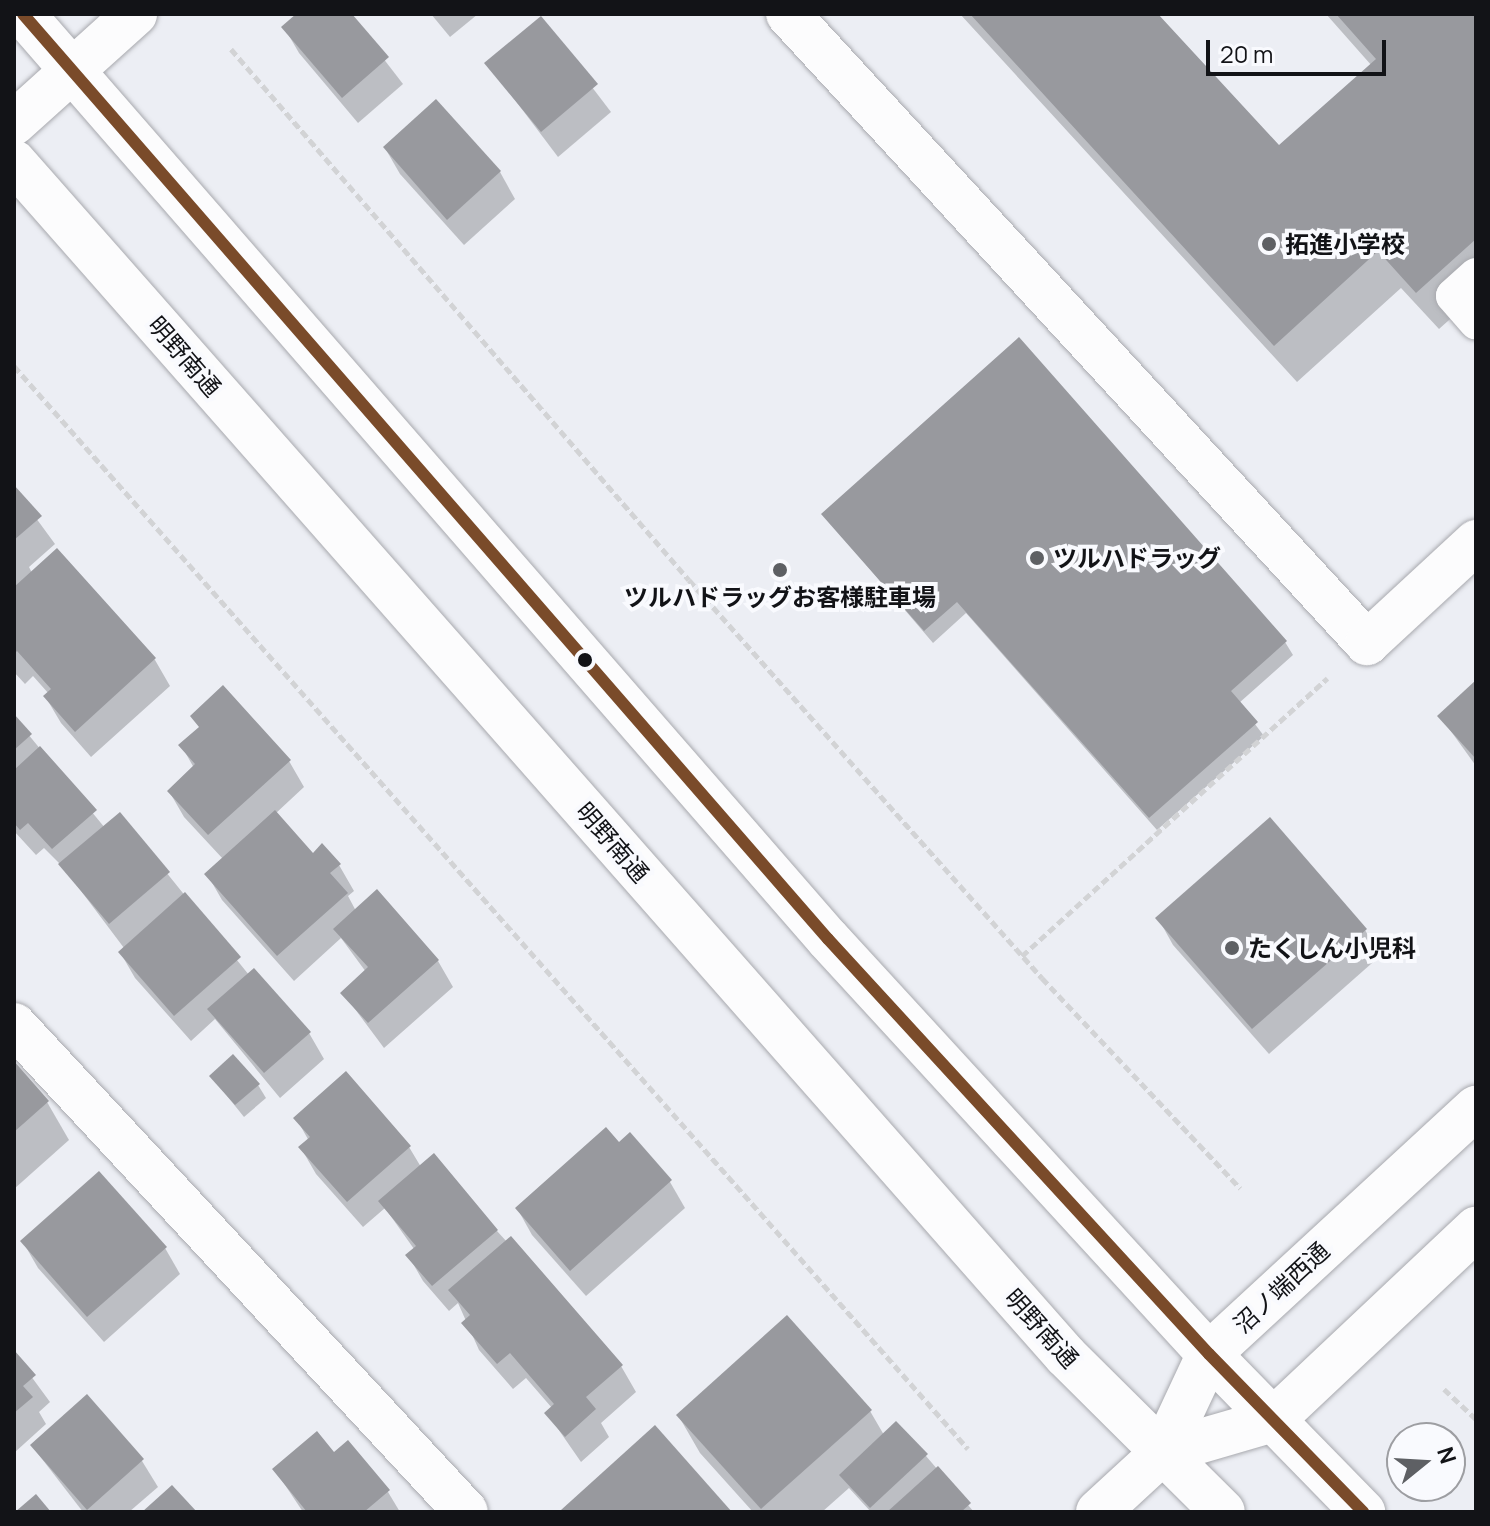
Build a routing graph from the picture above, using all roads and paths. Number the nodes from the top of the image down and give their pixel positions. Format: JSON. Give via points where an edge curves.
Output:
{"nodes":[{"id":1,"x":23,"y":14,"type":"edge"},
{"id":2,"x":135,"y":14,"type":"edge"},
{"id":3,"x":788,"y":14,"type":"edge"},
{"id":4,"x":231,"y":49,"type":"dead end"},
{"id":5,"x":73,"y":70,"type":"junction"},
{"id":6,"x":14,"y":123,"type":"edge"},
{"id":7,"x":14,"y":162,"type":"edge"},
{"id":8,"x":1476,"y":275,"type":"edge"},
{"id":9,"x":1476,"y":322,"type":"edge"},
{"id":10,"x":14,"y":366,"type":"edge"},
{"id":11,"x":1476,"y":542,"type":"edge"},
{"id":12,"x":1367,"y":643,"type":"junction"},
{"id":13,"x":1022,"y":956,"type":"junction"},
{"id":14,"x":14,"y":1025,"type":"edge"},
{"id":15,"x":1476,"y":1108,"type":"edge"},
{"id":16,"x":1240,"y":1188,"type":"dead end"},
{"id":17,"x":1476,"y":1229,"type":"edge"},
{"id":18,"x":1209,"y":1354,"type":"junction"},
{"id":19,"x":1444,"y":1389,"type":"dead end"},
{"id":20,"x":1476,"y":1419,"type":"edge"},
{"id":21,"x":1273,"y":1420,"type":"junction"},
{"id":22,"x":968,"y":1449,"type":"dead end"},
{"id":23,"x":1163,"y":1452,"type":"junction"},
{"id":24,"x":466,"y":1512,"type":"edge"},
{"id":25,"x":1098,"y":1512,"type":"edge"},
{"id":26,"x":1223,"y":1512,"type":"edge"},
{"id":27,"x":1363,"y":1512,"type":"edge"}],
"edges":[{"from":1,"to":5,"type":"street"},
{"from":2,"to":5,"type":"street"},
{"from":3,"to":12,"type":"street"},
{"from":4,"to":13,"type":"path"},
{"from":5,"to":6,"type":"street"},
{"from":5,"to":18,"type":"street","via":[[828,939]]},
{"from":7,"to":23,"type":"street","name":"明野南通","via":[[1066,1356]]},
{"from":8,"to":9,"type":"lane","via":[[1453,296]]},
{"from":10,"to":22,"type":"path"},
{"from":11,"to":12,"type":"street"},
{"from":12,"to":13,"type":"path"},
{"from":13,"to":16,"type":"path"},
{"from":14,"to":24,"type":"street"},
{"from":15,"to":18,"type":"street","name":"沼ノ端西通"},
{"from":17,"to":21,"type":"street"},
{"from":18,"to":21,"type":"street"},
{"from":18,"to":23,"type":"street","name":"沼ノ端西通"},
{"from":19,"to":20,"type":"path"},
{"from":21,"to":23,"type":"street"},
{"from":21,"to":27,"type":"street"},
{"from":23,"to":25,"type":"street"},
{"from":23,"to":26,"type":"street","name":"明野南通"}]}
